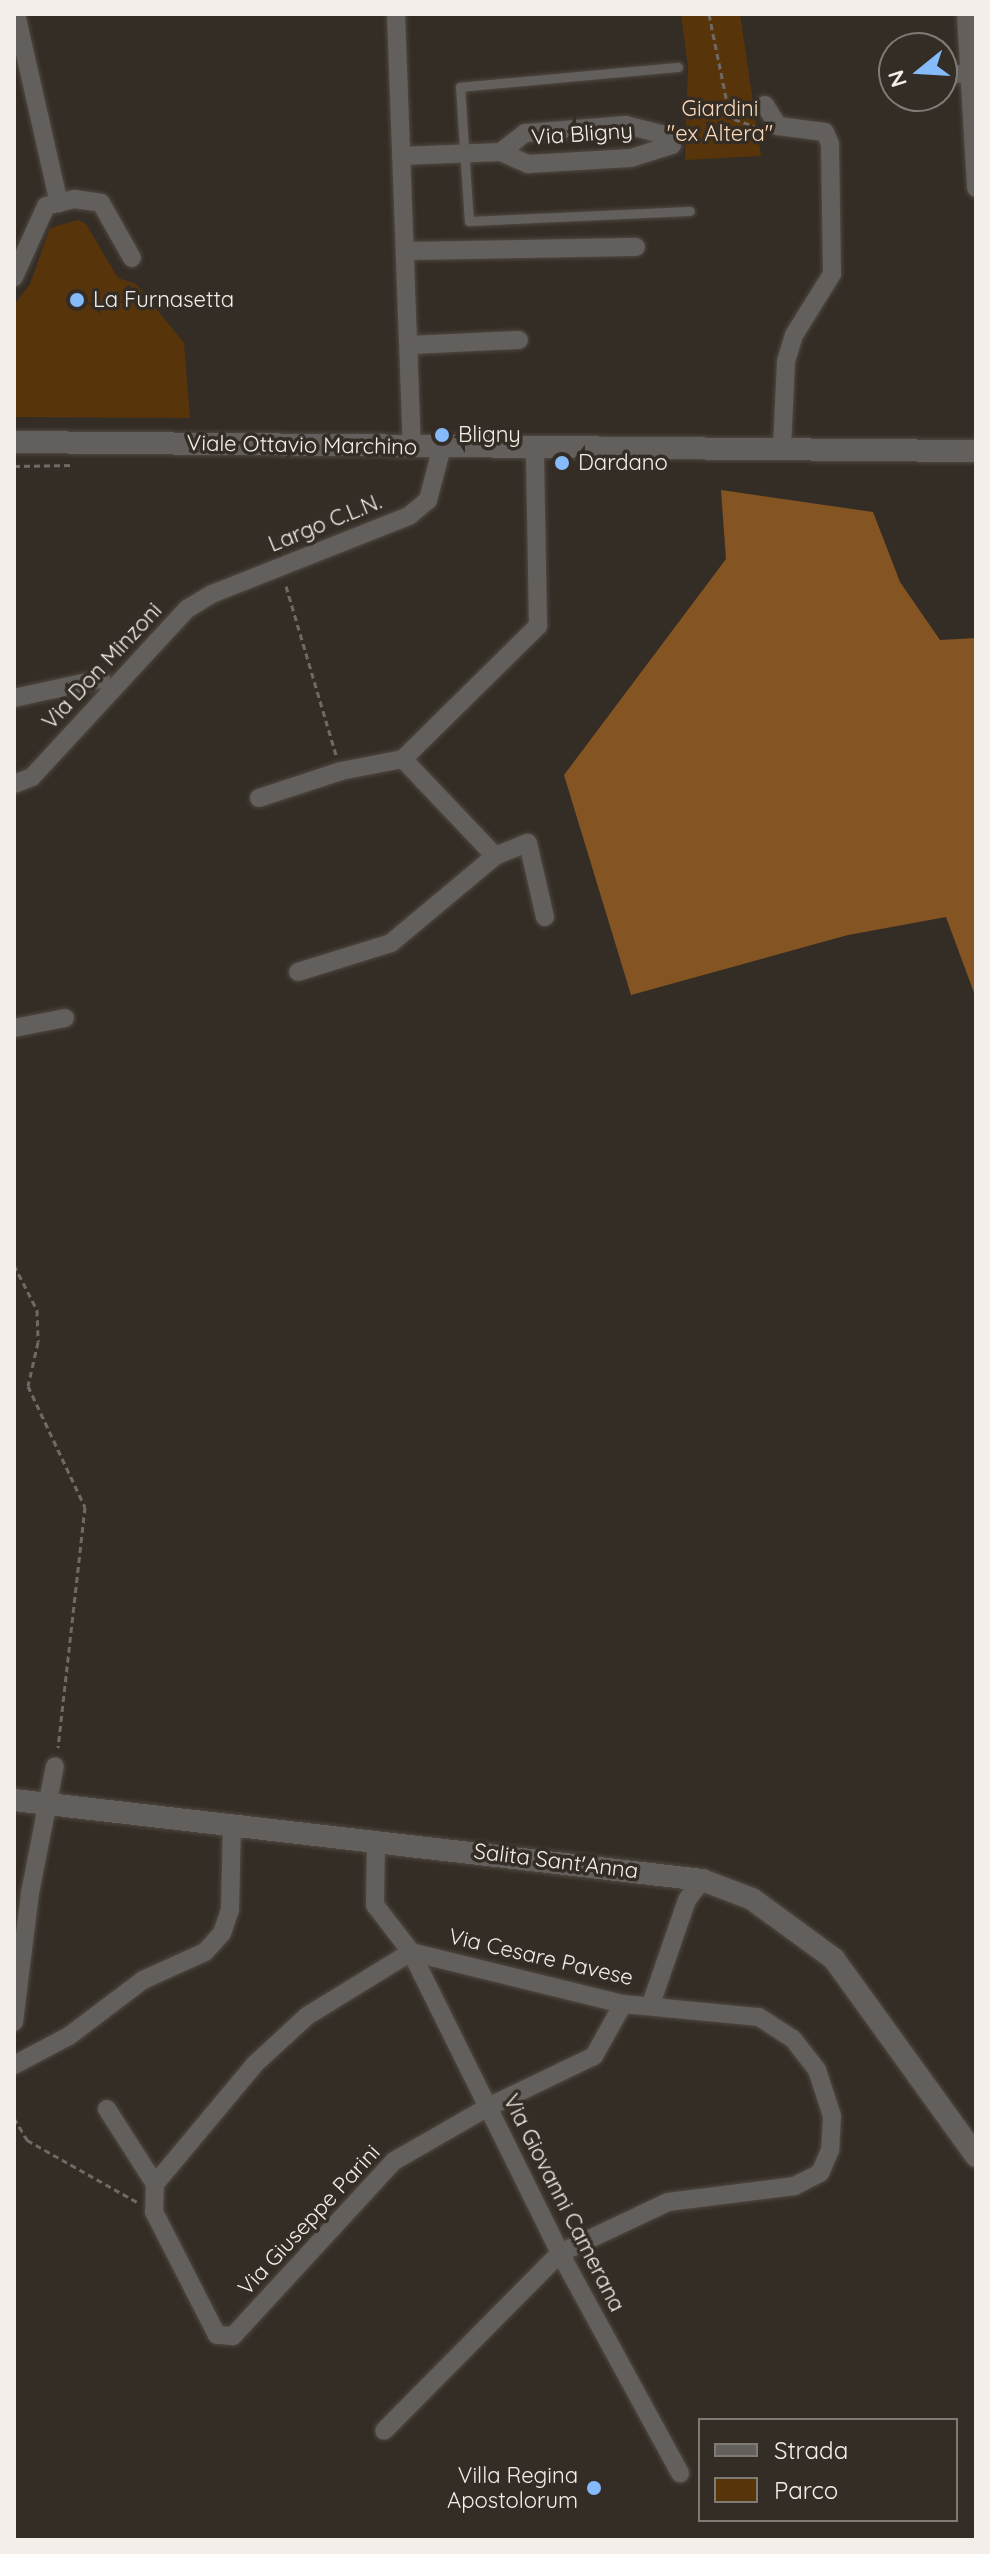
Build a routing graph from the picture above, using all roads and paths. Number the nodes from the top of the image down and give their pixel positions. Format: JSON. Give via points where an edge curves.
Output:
{"nodes":[{"id":1,"x":16,"y":14,"type":"edge"},
{"id":2,"x":396,"y":14,"type":"edge"},
{"id":3,"x":709,"y":14,"type":"edge"},
{"id":4,"x":966,"y":14,"type":"edge"},
{"id":5,"x":678,"y":67,"type":"dead end"},
{"id":6,"x":969,"y":73,"type":"junction"},
{"id":7,"x":958,"y":74,"type":"edge"},
{"id":8,"x":765,"y":105,"type":"dead end"},
{"id":9,"x":778,"y":126,"type":"junction"},
{"id":10,"x":501,"y":152,"type":"junction"},
{"id":11,"x":464,"y":153,"type":"junction"},
{"id":12,"x":401,"y":156,"type":"junction"},
{"id":13,"x":976,"y":188,"type":"edge"},
{"id":14,"x":59,"y":203,"type":"junction"},
{"id":15,"x":690,"y":211,"type":"dead end"},
{"id":16,"x":636,"y":247,"type":"dead end"},
{"id":17,"x":405,"y":251,"type":"junction"},
{"id":18,"x":132,"y":258,"type":"dead end"},
{"id":19,"x":14,"y":277,"type":"edge"},
{"id":20,"x":519,"y":340,"type":"dead end"},
{"id":21,"x":409,"y":345,"type":"junction"},
{"id":22,"x":14,"y":442,"type":"edge"},
{"id":23,"x":412,"y":447,"type":"junction"},
{"id":24,"x":442,"y":447,"type":"junction"},
{"id":25,"x":535,"y":448,"type":"junction"},
{"id":26,"x":782,"y":450,"type":"junction"},
{"id":27,"x":976,"y":451,"type":"edge"},
{"id":28,"x":280,"y":567,"type":"junction"},
{"id":29,"x":187,"y":609,"type":"joint"},
{"id":30,"x":101,"y":679,"type":"dead end"},
{"id":31,"x":14,"y":698,"type":"edge"},
{"id":32,"x":403,"y":759,"type":"junction"},
{"id":33,"x":341,"y":771,"type":"junction"},
{"id":34,"x":14,"y":784,"type":"edge"},
{"id":35,"x":259,"y":798,"type":"dead end"},
{"id":36,"x":495,"y":856,"type":"junction"},
{"id":37,"x":545,"y":917,"type":"dead end"},
{"id":38,"x":298,"y":972,"type":"dead end"},
{"id":39,"x":65,"y":1018,"type":"dead end"},
{"id":40,"x":14,"y":1028,"type":"edge"},
{"id":41,"x":14,"y":1265,"type":"edge"},
{"id":42,"x":55,"y":1766,"type":"joint"},
{"id":43,"x":14,"y":1800,"type":"edge"},
{"id":44,"x":50,"y":1804,"type":"junction"},
{"id":45,"x":232,"y":1824,"type":"junction"},
{"id":46,"x":376,"y":1841,"type":"junction"},
{"id":47,"x":702,"y":1880,"type":"junction"},
{"id":48,"x":30,"y":1893,"type":"junction"},
{"id":49,"x":14,"y":1912,"type":"edge"},
{"id":50,"x":411,"y":1952,"type":"junction"},
{"id":51,"x":623,"y":2004,"type":"junction"},
{"id":52,"x":651,"y":2004,"type":"junction"},
{"id":53,"x":14,"y":2022,"type":"edge"},
{"id":54,"x":14,"y":2065,"type":"edge"},
{"id":55,"x":488,"y":2107,"type":"junction"},
{"id":56,"x":107,"y":2109,"type":"dead end"},
{"id":57,"x":14,"y":2118,"type":"edge"},
{"id":58,"x":976,"y":2156,"type":"edge"},
{"id":59,"x":155,"y":2184,"type":"junction"},
{"id":60,"x":154,"y":2212,"type":"junction"},
{"id":61,"x":560,"y":2253,"type":"junction"},
{"id":62,"x":384,"y":2431,"type":"dead end"},
{"id":63,"x":680,"y":2473,"type":"dead end"}],
"edges":[{"from":1,"to":14,"type":"street"},
{"from":2,"to":12,"type":"street"},
{"from":3,"to":9,"type":"path","via":[[734,119]]},
{"from":4,"to":6,"type":"street"},
{"from":5,"to":11,"type":"lane","via":[[460,87]]},
{"from":6,"to":7,"type":"street"},
{"from":6,"to":13,"type":"street"},
{"from":8,"to":9,"type":"street"},
{"from":9,"to":26,"type":"street","via":[[828,137],[834,242],[832,274],[794,335],[786,361]]},
{"from":10,"to":10,"type":"street","name":"Via Bligny","via":[[528,164],[631,158],[672,145],[673,137],[626,125],[525,133]]},
{"from":10,"to":11,"type":"street","name":"Via Bligny"},
{"from":11,"to":12,"type":"street","name":"Via Bligny"},
{"from":11,"to":15,"type":"lane","via":[[469,221]]},
{"from":12,"to":17,"type":"street"},
{"from":14,"to":18,"type":"street","via":[[101,203]]},
{"from":14,"to":19,"type":"street","via":[[46,206],[32,227]]},
{"from":16,"to":17,"type":"street"},
{"from":17,"to":21,"type":"street"},
{"from":20,"to":21,"type":"street"},
{"from":21,"to":23,"type":"street"},
{"from":22,"to":23,"type":"street","name":"Viale Ottavio Marchino"},
{"from":23,"to":24,"type":"street","name":"Viale Ottavio Marchino"},
{"from":24,"to":25,"type":"street","name":"Viale Ottavio Marchino"},
{"from":24,"to":28,"type":"street","name":"Largo C.L.N.","via":[[428,500],[409,516]]},
{"from":25,"to":26,"type":"street","name":"Viale Ottavio Marchino"},
{"from":25,"to":32,"type":"street","via":[[538,626]]},
{"from":26,"to":27,"type":"street","name":"Viale Ottavio Marchino"},
{"from":28,"to":29,"type":"street","name":"Largo C.L.N."},
{"from":28,"to":33,"type":"path"},
{"from":29,"to":34,"type":"street","name":"Via Don Minzoni","via":[[32,777]]},
{"from":30,"to":31,"type":"street"},
{"from":32,"to":33,"type":"street"},
{"from":32,"to":36,"type":"street"},
{"from":33,"to":35,"type":"street"},
{"from":36,"to":37,"type":"street","via":[[528,843]]},
{"from":36,"to":38,"type":"street","via":[[391,943]]},
{"from":39,"to":40,"type":"street"},
{"from":41,"to":42,"type":"path","via":[[37,1310],[38,1342],[28,1386],[85,1507],[87,1529]]},
{"from":42,"to":44,"type":"street"},
{"from":43,"to":44,"type":"street","name":"Salita Sant'Anna"},
{"from":44,"to":45,"type":"street","name":"Salita Sant'Anna"},
{"from":44,"to":48,"type":"street"},
{"from":45,"to":46,"type":"street","name":"Salita Sant'Anna"},
{"from":45,"to":54,"type":"street","via":[[230,1910],[222,1933],[205,1952],[143,1980],[69,2036]]},
{"from":46,"to":47,"type":"street","name":"Salita Sant'Anna"},
{"from":46,"to":50,"type":"street","via":[[375,1905]]},
{"from":47,"to":52,"type":"street","via":[[687,1900]]},
{"from":47,"to":58,"type":"street","name":"Salita Sant'Anna","via":[[752,1899],[834,1959]]},
{"from":48,"to":49,"type":"street"},
{"from":48,"to":53,"type":"street"},
{"from":50,"to":51,"type":"street","name":"Via Cesare Pavese"},
{"from":50,"to":55,"type":"street","name":"Via Giovanni Camerana"},
{"from":50,"to":59,"type":"street","via":[[307,2016],[255,2064]]},
{"from":51,"to":52,"type":"street","name":"Via Cesare Pavese"},
{"from":51,"to":55,"type":"street","name":"Via Giuseppe Parini","via":[[594,2056]]},
{"from":52,"to":61,"type":"street","name":"Via Cesare Pavese","via":[[759,2017],[801,2049],[817,2070],[832,2116],[830,2150],[820,2173],[795,2186],[668,2202]]},
{"from":55,"to":60,"type":"street","name":"Via Giuseppe Parini","via":[[394,2161],[233,2336],[217,2335]]},
{"from":55,"to":61,"type":"street","name":"Via Giovanni Camerana"},
{"from":56,"to":59,"type":"street"},
{"from":57,"to":60,"type":"path","via":[[27,2140]]},
{"from":59,"to":60,"type":"street"},
{"from":61,"to":62,"type":"street"},
{"from":61,"to":63,"type":"street","name":"Via Giovanni Camerana"}]}
